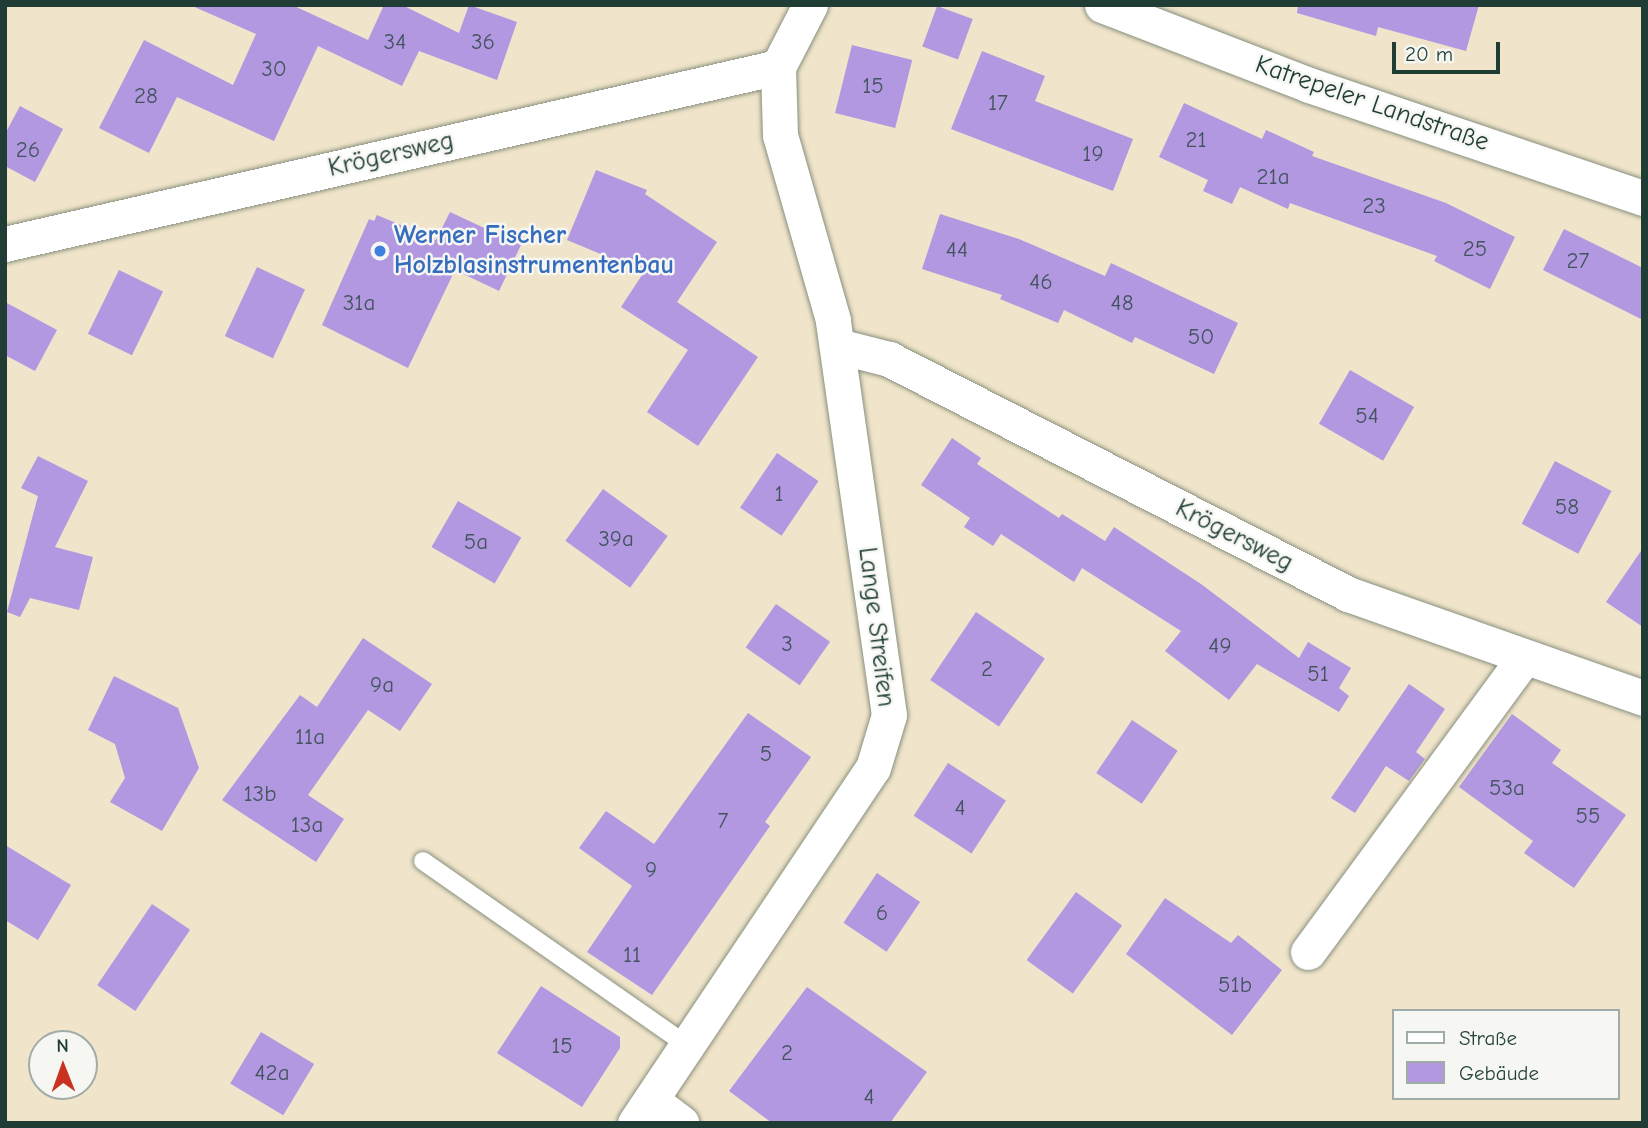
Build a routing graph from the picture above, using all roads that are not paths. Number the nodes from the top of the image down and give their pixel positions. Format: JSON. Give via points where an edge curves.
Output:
{"nodes":[{"id":1,"x":810,"y":5,"type":"edge"},
{"id":2,"x":1102,"y":5,"type":"edge"},
{"id":3,"x":778,"y":68,"type":"junction"},
{"id":4,"x":1643,"y":198,"type":"edge"},
{"id":5,"x":5,"y":244,"type":"edge"},
{"id":6,"x":838,"y":346,"type":"junction"},
{"id":7,"x":1525,"y":657,"type":"junction"},
{"id":8,"x":1643,"y":698,"type":"edge"},
{"id":9,"x":423,"y":860,"type":"dead end"},
{"id":10,"x":1308,"y":953,"type":"dead end"},
{"id":11,"x":687,"y":1045,"type":"junction"},
{"id":12,"x":643,"y":1111,"type":"edge"},
{"id":13,"x":681,"y":1123,"type":"edge"}],
"edges":[{"from":1,"to":3,"type":"street"},
{"from":2,"to":4,"type":"street","name":"Katrepeler Landstraße","via":[[1308,85]]},
{"from":3,"to":5,"type":"street","name":"Krögersweg"},
{"from":3,"to":6,"type":"street","name":"Lange Streifen","via":[[780,135]]},
{"from":6,"to":7,"type":"street","name":"Krögersweg","via":[[889,359],[1348,594]]},
{"from":6,"to":11,"type":"street","name":"Lange Streifen","via":[[889,715],[873,768]]},
{"from":7,"to":8,"type":"street","name":"Krögersweg"},
{"from":7,"to":10,"type":"street"},
{"from":9,"to":11,"type":"lane"},
{"from":11,"to":12,"type":"street","name":"Lange Streifen"},
{"from":12,"to":13,"type":"street"}]}
